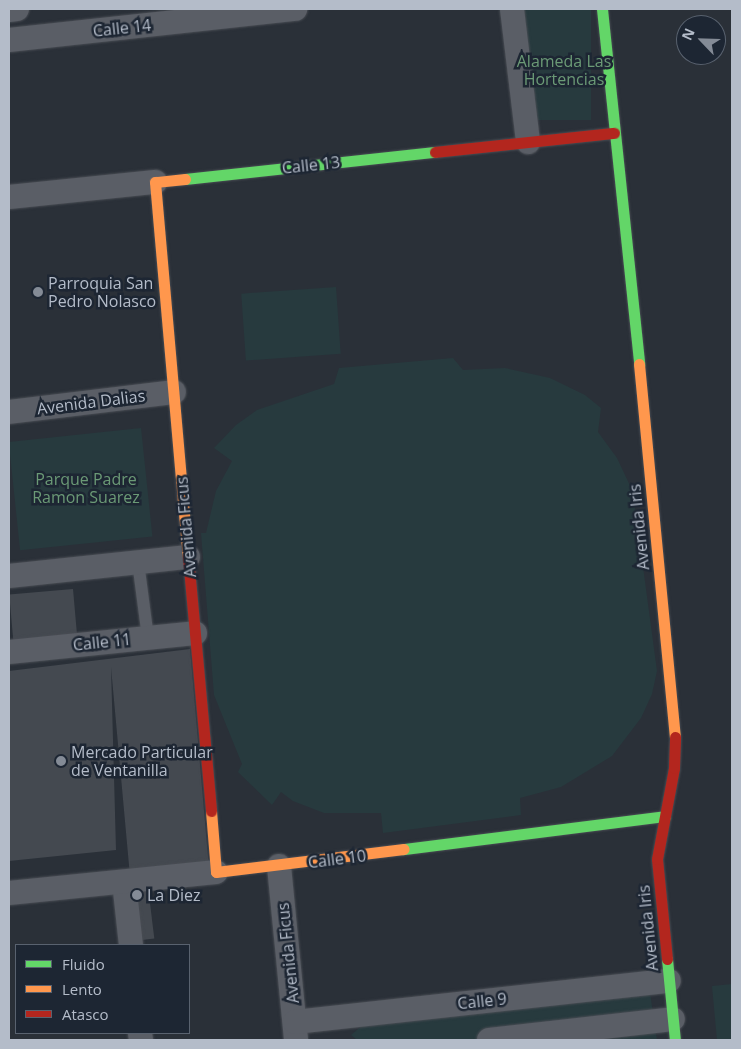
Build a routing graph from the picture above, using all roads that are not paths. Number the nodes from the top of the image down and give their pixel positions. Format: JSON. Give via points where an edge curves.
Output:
{"nodes":[{"id":1,"x":17,"y":9,"type":"edge"},
{"id":2,"x":295,"y":9,"type":"edge"},
{"id":3,"x":512,"y":9,"type":"edge"},
{"id":4,"x":602,"y":9,"type":"edge"},
{"id":5,"x":9,"y":10,"type":"edge"},
{"id":6,"x":182,"y":15,"type":"edge"},
{"id":7,"x":9,"y":40,"type":"edge"},
{"id":8,"x":614,"y":133,"type":"junction"},
{"id":9,"x":528,"y":142,"type":"junction"},
{"id":10,"x":155,"y":182,"type":"junction"},
{"id":11,"x":9,"y":197,"type":"edge"},
{"id":12,"x":174,"y":392,"type":"junction"},
{"id":13,"x":9,"y":412,"type":"edge"},
{"id":14,"x":188,"y":557,"type":"junction"},
{"id":15,"x":138,"y":562,"type":"junction"},
{"id":16,"x":9,"y":576,"type":"edge"},
{"id":17,"x":195,"y":633,"type":"junction"},
{"id":18,"x":148,"y":638,"type":"junction"},
{"id":19,"x":9,"y":652,"type":"edge"},
{"id":20,"x":665,"y":816,"type":"junction"},
{"id":21,"x":279,"y":866,"type":"junction"},
{"id":22,"x":216,"y":872,"type":"junction"},
{"id":23,"x":124,"y":882,"type":"junction"},
{"id":24,"x":9,"y":893,"type":"edge"},
{"id":25,"x":131,"y":944,"type":"edge"},
{"id":26,"x":669,"y":981,"type":"junction"},
{"id":27,"x":674,"y":1030,"type":"edge"},
{"id":28,"x":295,"y":1031,"type":"edge"},
{"id":29,"x":489,"y":1040,"type":"edge"}],
"edges":[{"from":1,"to":5,"type":"street"},
{"from":2,"to":6,"type":"street","name":"Calle 14"},
{"from":3,"to":9,"type":"street"},
{"from":4,"to":8,"type":"street","name":"Avenida Iris"},
{"from":6,"to":7,"type":"street","name":"Calle 14"},
{"from":8,"to":9,"type":"street","name":"Calle 13"},
{"from":8,"to":20,"type":"street","name":"Avenida Iris","via":[[676,724],[674,768]]},
{"from":9,"to":10,"type":"street","name":"Calle 13"},
{"from":10,"to":11,"type":"street","name":"Calle 13"},
{"from":10,"to":12,"type":"street","name":"Avenida Ficus"},
{"from":12,"to":13,"type":"street","name":"Avenida Dalias"},
{"from":12,"to":14,"type":"street","name":"Avenida Ficus"},
{"from":14,"to":15,"type":"street"},
{"from":14,"to":17,"type":"street","name":"Avenida Ficus"},
{"from":15,"to":16,"type":"street"},
{"from":15,"to":18,"type":"lane"},
{"from":17,"to":18,"type":"street","name":"Calle 11"},
{"from":17,"to":22,"type":"street","name":"Avenida Ficus"},
{"from":18,"to":19,"type":"street","name":"Calle 11"},
{"from":20,"to":21,"type":"street","name":"Calle 10"},
{"from":20,"to":26,"type":"street","name":"Avenida Iris","via":[[657,859]]},
{"from":21,"to":22,"type":"street","name":"Calle 10"},
{"from":21,"to":28,"type":"street","name":"Avenida Ficus"},
{"from":22,"to":23,"type":"street","name":"Calle 10"},
{"from":23,"to":24,"type":"street","name":"Calle 10"},
{"from":23,"to":25,"type":"street"},
{"from":26,"to":27,"type":"street","name":"Avenida Iris"},
{"from":26,"to":28,"type":"street","name":"Calle 9"},
{"from":27,"to":29,"type":"street"}]}
